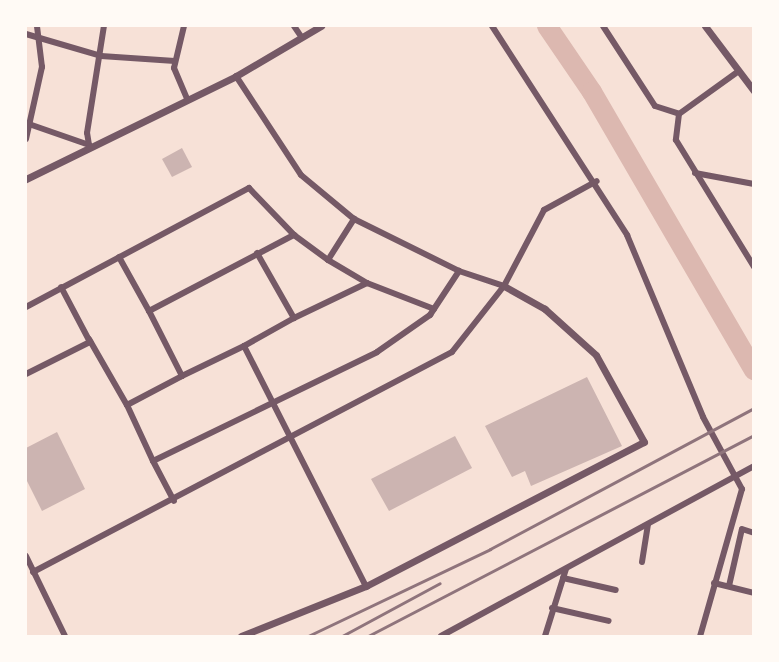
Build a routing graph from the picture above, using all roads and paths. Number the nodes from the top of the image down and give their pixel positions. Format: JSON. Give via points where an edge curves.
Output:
{"nodes":[{"id":1,"x":37,"y":26,"type":"edge"},
{"id":2,"x":104,"y":26,"type":"edge"},
{"id":3,"x":184,"y":26,"type":"edge"},
{"id":4,"x":294,"y":26,"type":"edge"},
{"id":5,"x":321,"y":26,"type":"edge"},
{"id":6,"x":492,"y":26,"type":"edge"},
{"id":7,"x":603,"y":26,"type":"edge"},
{"id":8,"x":705,"y":26,"type":"edge"},
{"id":9,"x":26,"y":34,"type":"edge"},
{"id":10,"x":35,"y":37,"type":"junction"},
{"id":11,"x":302,"y":38,"type":"junction"},
{"id":12,"x":101,"y":56,"type":"junction"},
{"id":13,"x":175,"y":61,"type":"junction"},
{"id":14,"x":736,"y":73,"type":"junction"},
{"id":15,"x":236,"y":76,"type":"junction"},
{"id":16,"x":753,"y":91,"type":"edge"},
{"id":17,"x":187,"y":98,"type":"junction"},
{"id":18,"x":679,"y":114,"type":"junction"},
{"id":19,"x":27,"y":123,"type":"edge"},
{"id":20,"x":26,"y":139,"type":"edge"},
{"id":21,"x":89,"y":145,"type":"junction"},
{"id":22,"x":695,"y":173,"type":"junction"},
{"id":23,"x":26,"y":179,"type":"edge"},
{"id":24,"x":597,"y":182,"type":"junction"},
{"id":25,"x":753,"y":184,"type":"edge"},
{"id":26,"x":354,"y":219,"type":"junction"},
{"id":27,"x":294,"y":235,"type":"junction"},
{"id":28,"x":257,"y":253,"type":"junction"},
{"id":29,"x":119,"y":257,"type":"junction"},
{"id":30,"x":328,"y":260,"type":"junction"},
{"id":31,"x":753,"y":267,"type":"edge"},
{"id":32,"x":459,"y":271,"type":"junction"},
{"id":33,"x":367,"y":283,"type":"junction"},
{"id":34,"x":504,"y":286,"type":"junction"},
{"id":35,"x":62,"y":287,"type":"junction"},
{"id":36,"x":26,"y":306,"type":"edge"},
{"id":37,"x":434,"y":309,"type":"junction"},
{"id":38,"x":148,"y":311,"type":"junction"},
{"id":39,"x":294,"y":318,"type":"junction"},
{"id":40,"x":89,"y":339,"type":"junction"},
{"id":41,"x":244,"y":346,"type":"junction"},
{"id":42,"x":26,"y":374,"type":"edge"},
{"id":43,"x":182,"y":376,"type":"junction"},
{"id":44,"x":273,"y":403,"type":"junction"},
{"id":45,"x":127,"y":405,"type":"junction"},
{"id":46,"x":293,"y":440,"type":"junction"},
{"id":47,"x":153,"y":461,"type":"junction"},
{"id":48,"x":753,"y":466,"type":"edge"},
{"id":49,"x":174,"y":501,"type":"junction"},
{"id":50,"x":648,"y":524,"type":"junction"},
{"id":51,"x":753,"y":533,"type":"edge"},
{"id":52,"x":26,"y":556,"type":"edge"},
{"id":53,"x":642,"y":562,"type":"dead end"},
{"id":54,"x":567,"y":569,"type":"junction"},
{"id":55,"x":33,"y":572,"type":"junction"},
{"id":56,"x":563,"y":578,"type":"junction"},
{"id":57,"x":714,"y":583,"type":"junction"},
{"id":58,"x":366,"y":586,"type":"junction"},
{"id":59,"x":729,"y":586,"type":"junction"},
{"id":60,"x":616,"y":590,"type":"dead end"},
{"id":61,"x":753,"y":593,"type":"edge"},
{"id":62,"x":552,"y":608,"type":"junction"},
{"id":63,"x":609,"y":621,"type":"dead end"},
{"id":64,"x":62,"y":635,"type":"edge"},
{"id":65,"x":241,"y":636,"type":"edge"},
{"id":66,"x":441,"y":636,"type":"edge"},
{"id":67,"x":544,"y":636,"type":"edge"},
{"id":68,"x":700,"y":636,"type":"edge"}],
"edges":[{"from":1,"to":10,"type":"street"},
{"from":2,"to":12,"type":"street"},
{"from":3,"to":13,"type":"street"},
{"from":4,"to":11,"type":"street"},
{"from":5,"to":11,"type":"street"},
{"from":6,"to":24,"type":"street"},
{"from":7,"to":18,"type":"street","via":[[654,106]]},
{"from":8,"to":14,"type":"street"},
{"from":9,"to":10,"type":"street"},
{"from":10,"to":12,"type":"street"},
{"from":10,"to":19,"type":"street","via":[[42,67]]},
{"from":11,"to":15,"type":"street"},
{"from":12,"to":13,"type":"street"},
{"from":12,"to":21,"type":"street","via":[[87,133]]},
{"from":13,"to":17,"type":"street"},
{"from":14,"to":16,"type":"street"},
{"from":14,"to":18,"type":"street"},
{"from":15,"to":17,"type":"street"},
{"from":15,"to":26,"type":"street","via":[[300,175]]},
{"from":17,"to":21,"type":"street"},
{"from":18,"to":22,"type":"street","via":[[676,140]]},
{"from":19,"to":20,"type":"street"},
{"from":19,"to":21,"type":"street"},
{"from":21,"to":23,"type":"street"},
{"from":22,"to":25,"type":"street"},
{"from":22,"to":31,"type":"street"},
{"from":24,"to":34,"type":"street","via":[[544,210]]},
{"from":24,"to":57,"type":"street","via":[[627,235],[703,417],[742,489]]},
{"from":26,"to":30,"type":"street"},
{"from":26,"to":32,"type":"street"},
{"from":27,"to":28,"type":"street"},
{"from":27,"to":29,"type":"street","via":[[249,188]]},
{"from":27,"to":30,"type":"street"},
{"from":28,"to":38,"type":"street"},
{"from":28,"to":39,"type":"street"},
{"from":29,"to":35,"type":"street"},
{"from":29,"to":38,"type":"street"},
{"from":30,"to":33,"type":"street"},
{"from":32,"to":34,"type":"street"},
{"from":32,"to":37,"type":"street"},
{"from":33,"to":37,"type":"street"},
{"from":33,"to":39,"type":"street"},
{"from":34,"to":46,"type":"street","via":[[452,352]]},
{"from":34,"to":58,"type":"street","via":[[585,342],[644,442]]},
{"from":35,"to":36,"type":"street"},
{"from":35,"to":40,"type":"street"},
{"from":37,"to":44,"type":"street","via":[[376,352]]},
{"from":38,"to":43,"type":"street"},
{"from":39,"to":41,"type":"street"},
{"from":40,"to":42,"type":"street"},
{"from":40,"to":45,"type":"street"},
{"from":41,"to":43,"type":"street"},
{"from":41,"to":44,"type":"street"},
{"from":43,"to":45,"type":"street"},
{"from":44,"to":46,"type":"street"},
{"from":44,"to":47,"type":"street"},
{"from":45,"to":47,"type":"street"},
{"from":46,"to":49,"type":"street"},
{"from":46,"to":58,"type":"street"},
{"from":47,"to":49,"type":"street"},
{"from":48,"to":50,"type":"street"},
{"from":49,"to":55,"type":"street"},
{"from":50,"to":53,"type":"street"},
{"from":50,"to":54,"type":"street"},
{"from":51,"to":59,"type":"street","via":[[742,530]]},
{"from":52,"to":55,"type":"street"},
{"from":54,"to":56,"type":"street"},
{"from":54,"to":66,"type":"street"},
{"from":55,"to":64,"type":"street"},
{"from":56,"to":60,"type":"street"},
{"from":56,"to":62,"type":"street"},
{"from":57,"to":59,"type":"street"},
{"from":57,"to":68,"type":"street"},
{"from":58,"to":65,"type":"street"},
{"from":59,"to":61,"type":"street"},
{"from":62,"to":63,"type":"street"},
{"from":62,"to":67,"type":"street"}]}
